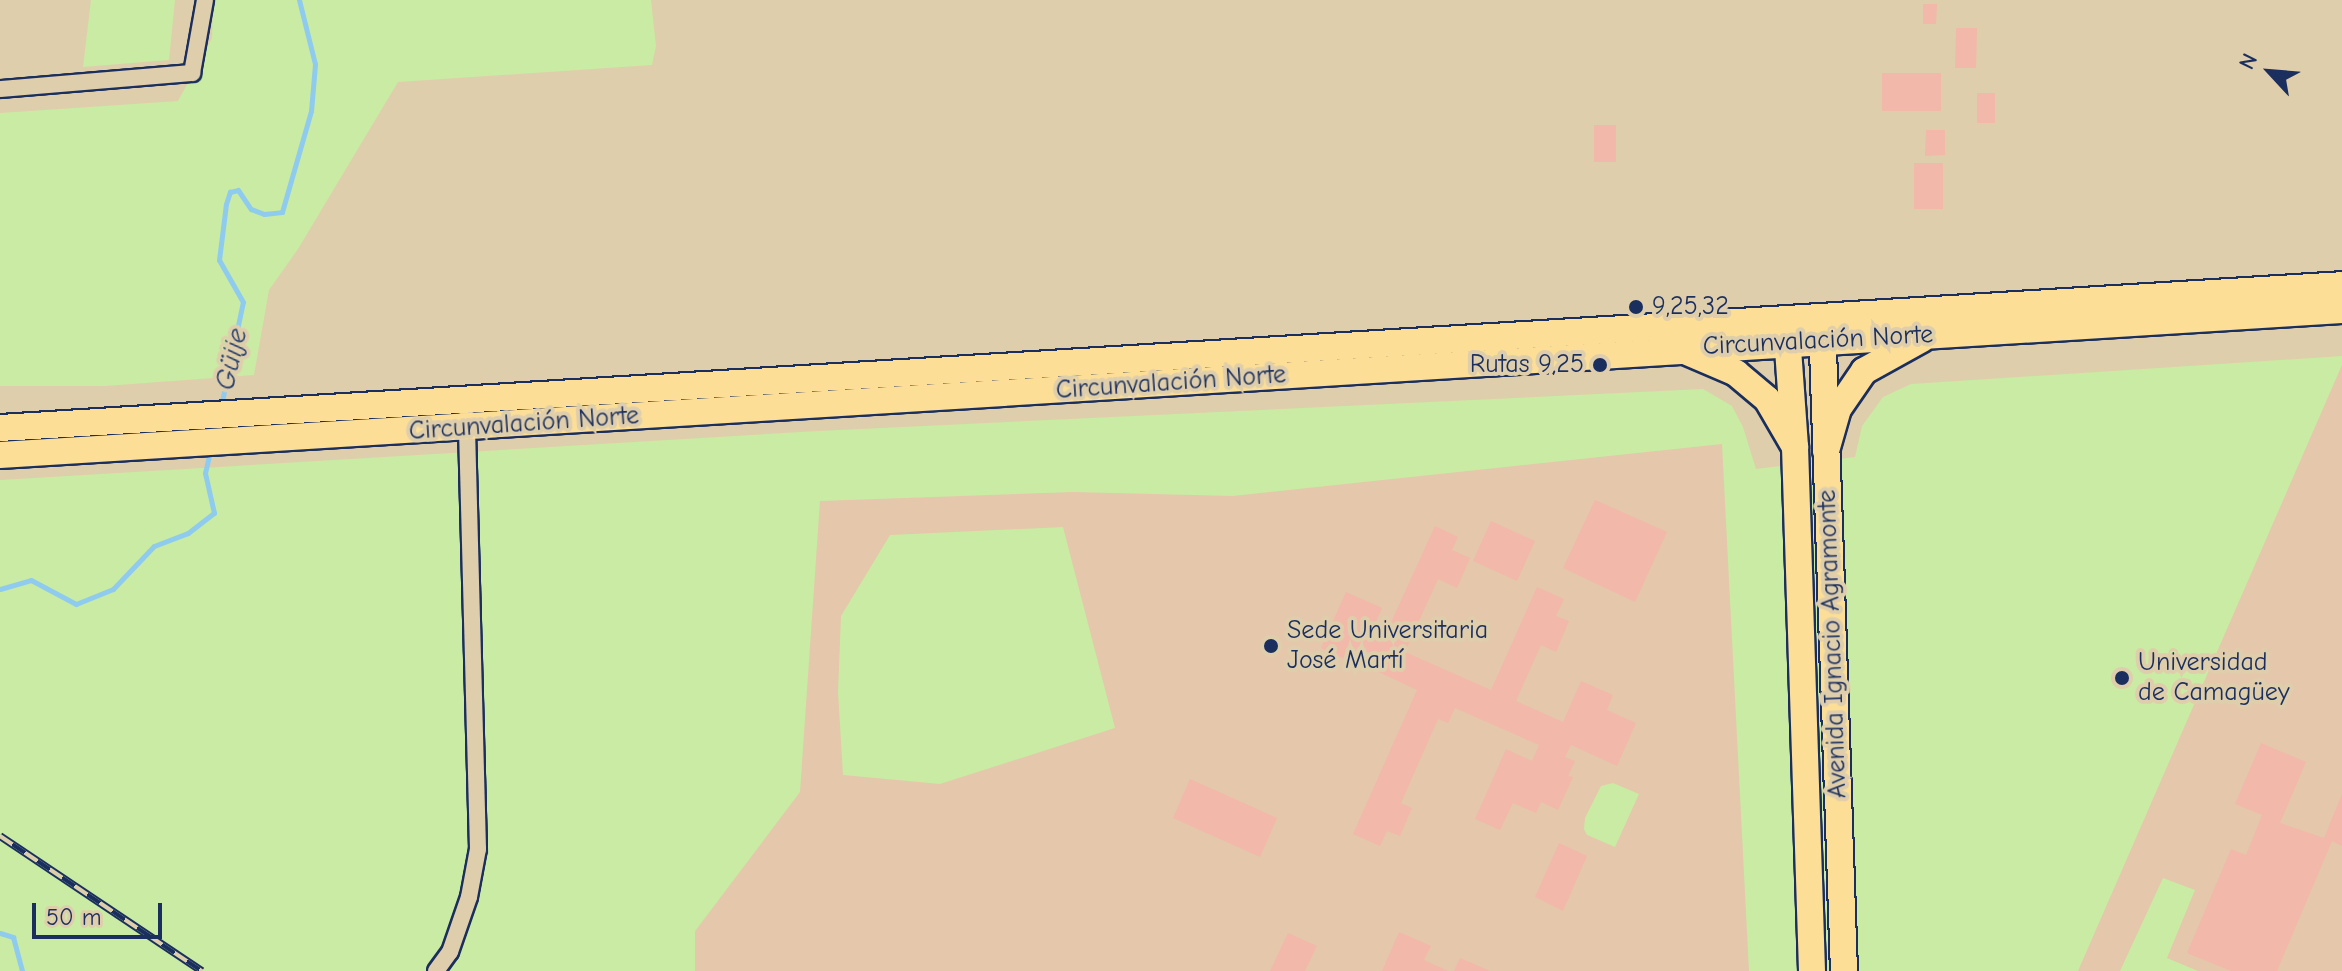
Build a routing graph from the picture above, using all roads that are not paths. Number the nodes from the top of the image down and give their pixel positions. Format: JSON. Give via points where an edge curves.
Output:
{"nodes":[{"id":1,"x":205,"y":0,"type":"edge"},
{"id":2,"x":0,"y":89,"type":"edge"},
{"id":3,"x":2342,"y":285,"type":"edge"},
{"id":4,"x":2342,"y":310,"type":"edge"},
{"id":5,"x":1823,"y":328,"type":"junction"},
{"id":6,"x":1787,"y":330,"type":"junction"},
{"id":7,"x":1933,"y":334,"type":"junction"},
{"id":8,"x":1682,"y":349,"type":"junction"},
{"id":9,"x":465,"y":402,"type":"junction"},
{"id":10,"x":0,"y":428,"type":"edge"},
{"id":11,"x":467,"y":429,"type":"junction"},
{"id":12,"x":1795,"y":447,"type":"junction"},
{"id":13,"x":1826,"y":451,"type":"junction"},
{"id":14,"x":0,"y":455,"type":"edge"},
{"id":15,"x":436,"y":971,"type":"edge"},
{"id":16,"x":1812,"y":971,"type":"edge"},
{"id":17,"x":1844,"y":971,"type":"edge"}],
"edges":[{"from":1,"to":2,"type":"street","via":[[192,73]]},
{"from":3,"to":5,"type":"main road","name":"Circunvalación Norte"},
{"from":4,"to":7,"type":"main road","name":"Circunvalación Norte"},
{"from":5,"to":6,"type":"main road","name":"Circunvalación Norte"},
{"from":5,"to":7,"type":"main road","name":"Circunvalación Norte"},
{"from":5,"to":13,"type":"main road","name":"Avenida Ignacio Agramonte"},
{"from":6,"to":8,"type":"main road","name":"Circunvalación Norte"},
{"from":6,"to":9,"type":"main road","name":"Circunvalación Norte"},
{"from":6,"to":12,"type":"main road","name":"Avenida Ignacio Agramonte"},
{"from":7,"to":13,"type":"main road","via":[[1864,371],[1838,409]]},
{"from":8,"to":11,"type":"main road","name":"Circunvalación Norte"},
{"from":8,"to":12,"type":"main road","via":[[1736,373],[1767,399]]},
{"from":9,"to":10,"type":"main road","name":"Circunvalación Norte"},
{"from":9,"to":11,"type":"street"},
{"from":11,"to":14,"type":"main road","name":"Circunvalación Norte"},
{"from":11,"to":15,"type":"street","via":[[478,849],[469,897],[450,952]]},
{"from":12,"to":16,"type":"main road","name":"Avenida Ignacio Agramonte"},
{"from":13,"to":17,"type":"main road","name":"Avenida Ignacio Agramonte"}]}
